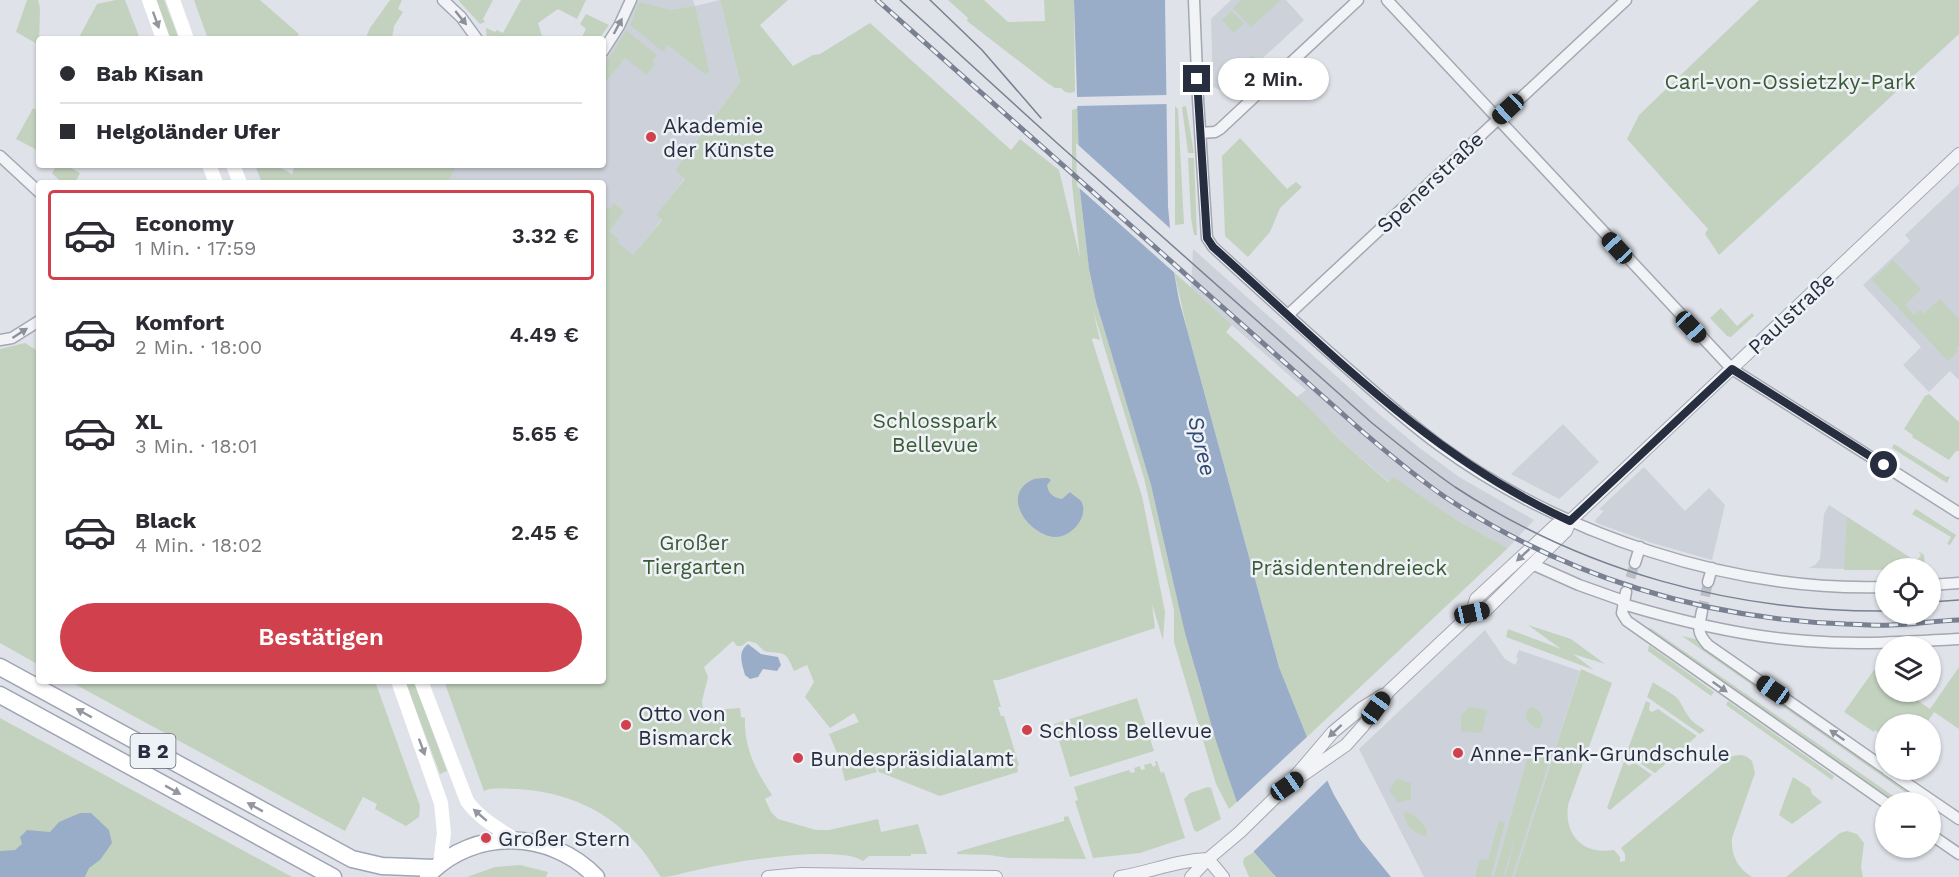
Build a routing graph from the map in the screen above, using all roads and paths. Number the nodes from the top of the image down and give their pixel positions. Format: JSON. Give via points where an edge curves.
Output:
{"nodes":[{"id":1,"x":149,"y":0,"type":"edge"},
{"id":2,"x":173,"y":0,"type":"edge"},
{"id":3,"x":443,"y":0,"type":"edge"},
{"id":4,"x":631,"y":0,"type":"edge"},
{"id":5,"x":1194,"y":0,"type":"edge"},
{"id":6,"x":1358,"y":0,"type":"edge"},
{"id":7,"x":1387,"y":0,"type":"edge"},
{"id":8,"x":1626,"y":0,"type":"edge"},
{"id":9,"x":162,"y":36,"type":"edge"},
{"id":10,"x":186,"y":36,"type":"edge"},
{"id":11,"x":475,"y":36,"type":"edge"},
{"id":12,"x":606,"y":46,"type":"edge"},
{"id":13,"x":1498,"y":119,"type":"junction"},
{"id":14,"x":1200,"y":133,"type":"junction"},
{"id":15,"x":1959,"y":154,"type":"edge"},
{"id":16,"x":0,"y":156,"type":"edge"},
{"id":17,"x":36,"y":189,"type":"edge"},
{"id":18,"x":1288,"y":315,"type":"junction"},
{"id":19,"x":36,"y":323,"type":"edge"},
{"id":20,"x":0,"y":340,"type":"edge"},
{"id":21,"x":1732,"y":369,"type":"junction"},
{"id":22,"x":1959,"y":513,"type":"edge"},
{"id":23,"x":1570,"y":521,"type":"junction"},
{"id":24,"x":1640,"y":547,"type":"junction"},
{"id":25,"x":1635,"y":563,"type":"tunnel mouth"},
{"id":26,"x":1534,"y":565,"type":"junction"},
{"id":27,"x":1712,"y":568,"type":"junction"},
{"id":28,"x":1708,"y":582,"type":"tunnel mouth"},
{"id":29,"x":1959,"y":583,"type":"edge"},
{"id":30,"x":1941,"y":584,"type":"edge"},
{"id":31,"x":1875,"y":587,"type":"edge"},
{"id":32,"x":1624,"y":599,"type":"junction"},
{"id":33,"x":1702,"y":611,"type":"tunnel mouth"},
{"id":34,"x":1472,"y":613,"type":"junction"},
{"id":35,"x":1699,"y":625,"type":"junction"},
{"id":36,"x":1959,"y":639,"type":"edge"},
{"id":37,"x":0,"y":667,"type":"edge"},
{"id":38,"x":399,"y":684,"type":"edge"},
{"id":39,"x":423,"y":684,"type":"edge"},
{"id":40,"x":1389,"y":691,"type":"junction"},
{"id":41,"x":0,"y":694,"type":"edge"},
{"id":42,"x":1875,"y":761,"type":"edge"},
{"id":43,"x":1902,"y":780,"type":"edge"},
{"id":44,"x":1287,"y":786,"type":"junction"},
{"id":45,"x":1875,"y":795,"type":"edge"},
{"id":46,"x":1959,"y":819,"type":"edge"},
{"id":47,"x":514,"y":839,"type":"junction"},
{"id":48,"x":1941,"y":842,"type":"edge"},
{"id":49,"x":1959,"y":854,"type":"edge"},
{"id":50,"x":1208,"y":859,"type":"junction"},
{"id":51,"x":433,"y":870,"type":"edge"},
{"id":52,"x":866,"y":876,"type":"edge"},
{"id":53,"x":333,"y":877,"type":"edge"},
{"id":54,"x":596,"y":877,"type":"edge"},
{"id":55,"x":768,"y":877,"type":"edge"},
{"id":56,"x":996,"y":877,"type":"edge"},
{"id":57,"x":1120,"y":877,"type":"edge"},
{"id":58,"x":1191,"y":877,"type":"edge"},
{"id":59,"x":1223,"y":877,"type":"edge"}],
"edges":[{"from":1,"to":9,"type":"main road","one_way":true},
{"from":2,"to":10,"type":"main road"},
{"from":3,"to":11,"type":"street","one_way":true},
{"from":12,"to":4,"type":"street","one_way":true},
{"from":5,"to":14,"type":"street"},
{"from":6,"to":14,"type":"street","via":[[1220,129]]},
{"from":7,"to":13,"type":"street"},
{"from":8,"to":13,"type":"street","name":"Spenerstraße"},
{"from":13,"to":18,"type":"street","name":"Spenerstraße"},
{"from":13,"to":21,"type":"street"},
{"from":14,"to":18,"type":"street","via":[[1207,238]]},
{"from":15,"to":21,"type":"street","name":"Paulstraße"},
{"from":16,"to":17,"type":"street"},
{"from":18,"to":23,"type":"street","via":[[1439,445],[1498,483]]},
{"from":20,"to":19,"type":"street","one_way":true,"via":[[12,338]]},
{"from":21,"to":22,"type":"street"},
{"from":21,"to":23,"type":"street","name":"Paulstraße"},
{"from":23,"to":24,"type":"street"},
{"from":23,"to":26,"type":"street","name":"Paulstraße","via":[[1566,531]]},
{"from":23,"to":34,"type":"street","name":"Paulstraße","one_way":true,"via":[[1556,525],[1476,599]]},
{"from":24,"to":25,"type":"street"},
{"from":24,"to":27,"type":"street"},
{"from":26,"to":32,"type":"street"},
{"from":26,"to":34,"type":"street","name":"Paulstraße","via":[[1486,610]]},
{"from":27,"to":28,"type":"street"},
{"from":27,"to":31,"type":"street","via":[[1800,584]]},
{"from":29,"to":30,"type":"street"},
{"from":32,"to":35,"type":"street"},
{"from":32,"to":45,"type":"street","one_way":true,"via":[[1623,617],[1627,621]]},
{"from":33,"to":35,"type":"street"},
{"from":34,"to":40,"type":"street","name":"Paulstraße"},
{"from":35,"to":36,"type":"street","via":[[1806,641],[1882,644]]},
{"from":42,"to":35,"type":"street","one_way":true,"via":[[1708,645],[1699,636]]},
{"from":51,"to":37,"type":"main road","number":"B 2","one_way":true,"via":[[352,859]]},
{"from":38,"to":51,"type":"main road","one_way":true,"via":[[441,803],[444,832]]},
{"from":47,"to":39,"type":"main road","one_way":true,"via":[[466,801]]},
{"from":40,"to":44,"type":"street","name":"Paulstraße","one_way":true,"via":[[1333,732]]},
{"from":40,"to":44,"type":"street","name":"Paulstraße","via":[[1351,740]]},
{"from":41,"to":53,"type":"main road","number":"B 2","one_way":true},
{"from":43,"to":46,"type":"street"},
{"from":44,"to":50,"type":"street","name":"Paulstraße"},
{"from":47,"to":51,"type":"main road","via":[[469,847]]},
{"from":47,"to":54,"type":"main road","via":[[565,853]]},
{"from":48,"to":49,"type":"street"},
{"from":50,"to":57,"type":"street","via":[[1182,861]]},
{"from":50,"to":58,"type":"street","name":"Paulstraße"},
{"from":50,"to":59,"type":"street"},
{"from":52,"to":55,"type":"street"},
{"from":52,"to":56,"type":"street"}]}
